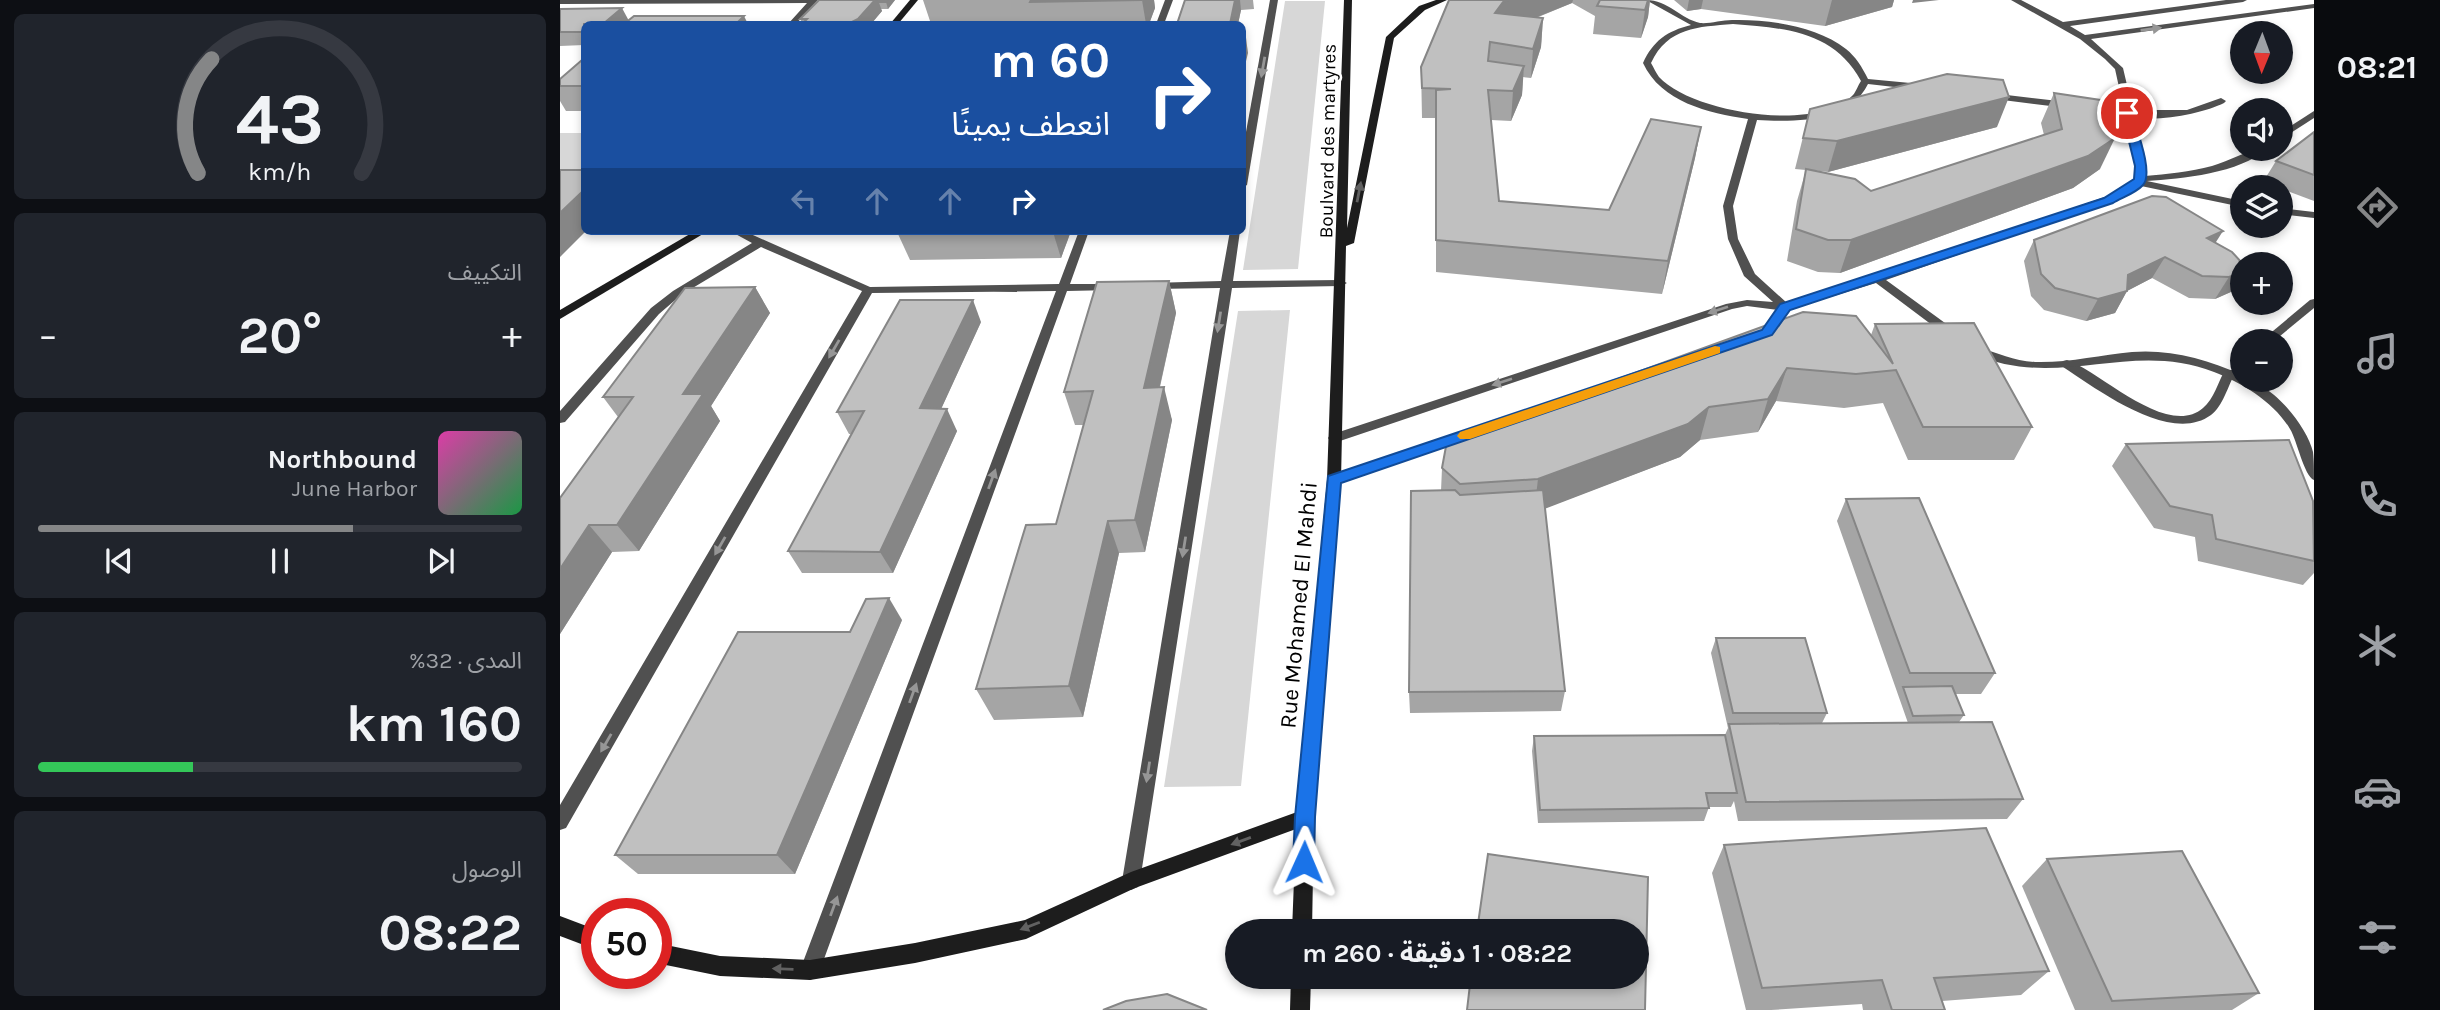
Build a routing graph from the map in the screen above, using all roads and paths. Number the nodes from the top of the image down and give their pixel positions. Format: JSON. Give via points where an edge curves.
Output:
{"nodes":[{"id":1,"x":914,"y":0,"type":"edge"},
{"id":2,"x":1169,"y":0,"type":"edge"},
{"id":3,"x":1275,"y":0,"type":"edge"},
{"id":4,"x":1348,"y":0,"type":"edge"},
{"id":5,"x":1443,"y":0,"type":"edge"},
{"id":6,"x":1650,"y":0,"type":"edge"},
{"id":7,"x":2015,"y":0,"type":"edge"},
{"id":8,"x":2243,"y":0,"type":"edge"},
{"id":9,"x":814,"y":1,"type":"edge"},
{"id":10,"x":560,"y":2,"type":"edge"},
{"id":11,"x":2314,"y":6,"type":"edge"},
{"id":12,"x":795,"y":21,"type":"edge"},
{"id":13,"x":896,"y":21,"type":"edge"},
{"id":14,"x":1161,"y":21,"type":"edge"},
{"id":15,"x":1698,"y":25,"type":"junction"},
{"id":16,"x":2060,"y":25,"type":"junction"},
{"id":17,"x":2084,"y":38,"type":"junction"},
{"id":18,"x":1865,"y":81,"type":"junction"},
{"id":19,"x":1934,"y":89,"type":"edge"},
{"id":20,"x":1975,"y":94,"type":"edge"},
{"id":21,"x":2221,"y":101,"type":"dead end"},
{"id":22,"x":2127,"y":113,"type":"junction"},
{"id":23,"x":2314,"y":114,"type":"edge"},
{"id":24,"x":1754,"y":117,"type":"junction"},
{"id":25,"x":2293,"y":128,"type":"edge"},
{"id":26,"x":2233,"y":161,"type":"edge"},
{"id":27,"x":1246,"y":163,"type":"edge"},
{"id":28,"x":2139,"y":181,"type":"junction"},
{"id":29,"x":2230,"y":201,"type":"edge"},
{"id":30,"x":2293,"y":213,"type":"edge"},
{"id":31,"x":2314,"y":215,"type":"edge"},
{"id":32,"x":696,"y":235,"type":"edge"},
{"id":33,"x":744,"y":235,"type":"edge"},
{"id":34,"x":1083,"y":235,"type":"edge"},
{"id":35,"x":1233,"y":235,"type":"edge"},
{"id":36,"x":761,"y":242,"type":"junction"},
{"id":37,"x":1878,"y":279,"type":"junction"},
{"id":38,"x":1341,"y":282,"type":"junction"},
{"id":39,"x":1225,"y":284,"type":"junction"},
{"id":40,"x":1131,"y":286,"type":"edge"},
{"id":41,"x":1144,"y":286,"type":"edge"},
{"id":42,"x":1063,"y":288,"type":"junction"},
{"id":43,"x":868,"y":290,"type":"junction"},
{"id":44,"x":2314,"y":302,"type":"edge"},
{"id":45,"x":1785,"y":307,"type":"junction"},
{"id":46,"x":560,"y":315,"type":"edge"},
{"id":47,"x":1775,"y":325,"type":"edge"},
{"id":48,"x":2281,"y":329,"type":"edge"},
{"id":49,"x":2067,"y":364,"type":"junction"},
{"id":50,"x":2229,"y":373,"type":"junction"},
{"id":51,"x":560,"y":419,"type":"edge"},
{"id":52,"x":1478,"y":431,"type":"edge"},
{"id":53,"x":1335,"y":438,"type":"junction"},
{"id":54,"x":2314,"y":475,"type":"edge"},
{"id":55,"x":1334,"y":480,"type":"junction"},
{"id":56,"x":1305,"y":817,"type":"junction"},
{"id":57,"x":560,"y":822,"type":"edge"},
{"id":58,"x":1131,"y":881,"type":"junction"},
{"id":59,"x":1302,"y":919,"type":"edge"},
{"id":60,"x":560,"y":926,"type":"edge"},
{"id":61,"x":581,"y":934,"type":"edge"},
{"id":62,"x":672,"y":956,"type":"edge"},
{"id":63,"x":810,"y":970,"type":"junction"},
{"id":64,"x":1301,"y":989,"type":"edge"},
{"id":65,"x":1300,"y":1010,"type":"edge"}],
"edges":[{"from":1,"to":13,"type":"main road"},
{"from":2,"to":14,"type":"street"},
{"from":3,"to":27,"type":"street","one_way":true},
{"from":4,"to":38,"type":"main road","name":"Boulvard des martyres"},
{"from":38,"to":5,"type":"main road","one_way":true,"via":[[1390,37],[1422,8]]},
{"from":6,"to":15,"type":"street"},
{"from":7,"to":16,"type":"street"},
{"from":8,"to":16,"type":"street"},
{"from":9,"to":10,"type":"street"},
{"from":9,"to":12,"type":"street"},
{"from":17,"to":11,"type":"street","one_way":true},
{"from":15,"to":18,"type":"street","via":[[1771,24],[1807,33],[1838,46],[1858,62]]},
{"from":15,"to":24,"type":"street","via":[[1670,33],[1653,46],[1647,63],[1656,80],[1678,97],[1701,106]]},
{"from":16,"to":17,"type":"street"},
{"from":17,"to":22,"type":"street","via":[[2119,68]]},
{"from":18,"to":19,"type":"street"},
{"from":18,"to":24,"type":"street","via":[[1856,98],[1832,111],[1796,118]]},
{"from":20,"to":22,"type":"street"},
{"from":21,"to":22,"type":"street","via":[[2176,115]]},
{"from":22,"to":28,"type":"street","via":[[2141,166]]},
{"from":23,"to":25,"type":"street"},
{"from":24,"to":45,"type":"street","via":[[1728,206],[1733,239],[1750,276]]},
{"from":26,"to":28,"type":"street","via":[[2188,176]]},
{"from":28,"to":29,"type":"street"},
{"from":28,"to":37,"type":"street","via":[[2108,200]]},
{"from":30,"to":31,"type":"street"},
{"from":32,"to":46,"type":"main road"},
{"from":33,"to":36,"type":"street"},
{"from":34,"to":42,"type":"street"},
{"from":35,"to":39,"type":"street"},
{"from":36,"to":43,"type":"street"},
{"from":36,"to":51,"type":"street","via":[[655,311]]},
{"from":37,"to":45,"type":"street"},
{"from":37,"to":49,"type":"street","via":[[1987,356],[2027,366]]},
{"from":38,"to":39,"type":"street"},
{"from":38,"to":53,"type":"main road","name":"Rue Mohamed El Mahdi"},
{"from":39,"to":41,"type":"street"},
{"from":39,"to":58,"type":"street","one_way":true},
{"from":40,"to":42,"type":"street"},
{"from":42,"to":43,"type":"street"},
{"from":63,"to":42,"type":"street","one_way":true},
{"from":43,"to":57,"type":"street","one_way":true},
{"from":44,"to":48,"type":"street"},
{"from":45,"to":47,"type":"street"},
{"from":45,"to":53,"type":"street","one_way":true,"via":[[1730,306]]},
{"from":49,"to":50,"type":"street","via":[[2138,356],[2170,358]]},
{"from":49,"to":50,"type":"street","via":[[2141,409],[2174,419],[2189,419],[2209,410]]},
{"from":50,"to":54,"type":"street","via":[[2289,418]]},
{"from":52,"to":55,"type":"street"},
{"from":53,"to":55,"type":"main road","name":"Rue Mohamed El Mahdi"},
{"from":55,"to":56,"type":"main road","name":"Rue Mohamed El Mahdi"},
{"from":56,"to":58,"type":"main road","one_way":true},
{"from":56,"to":59,"type":"main road","name":"Rue Mohamed El Mahdi"},
{"from":58,"to":63,"type":"main road","one_way":true,"via":[[1026,929]]},
{"from":60,"to":61,"type":"main road"},
{"from":63,"to":62,"type":"main road","one_way":true,"via":[[720,966]]},
{"from":64,"to":65,"type":"main road"}]}
